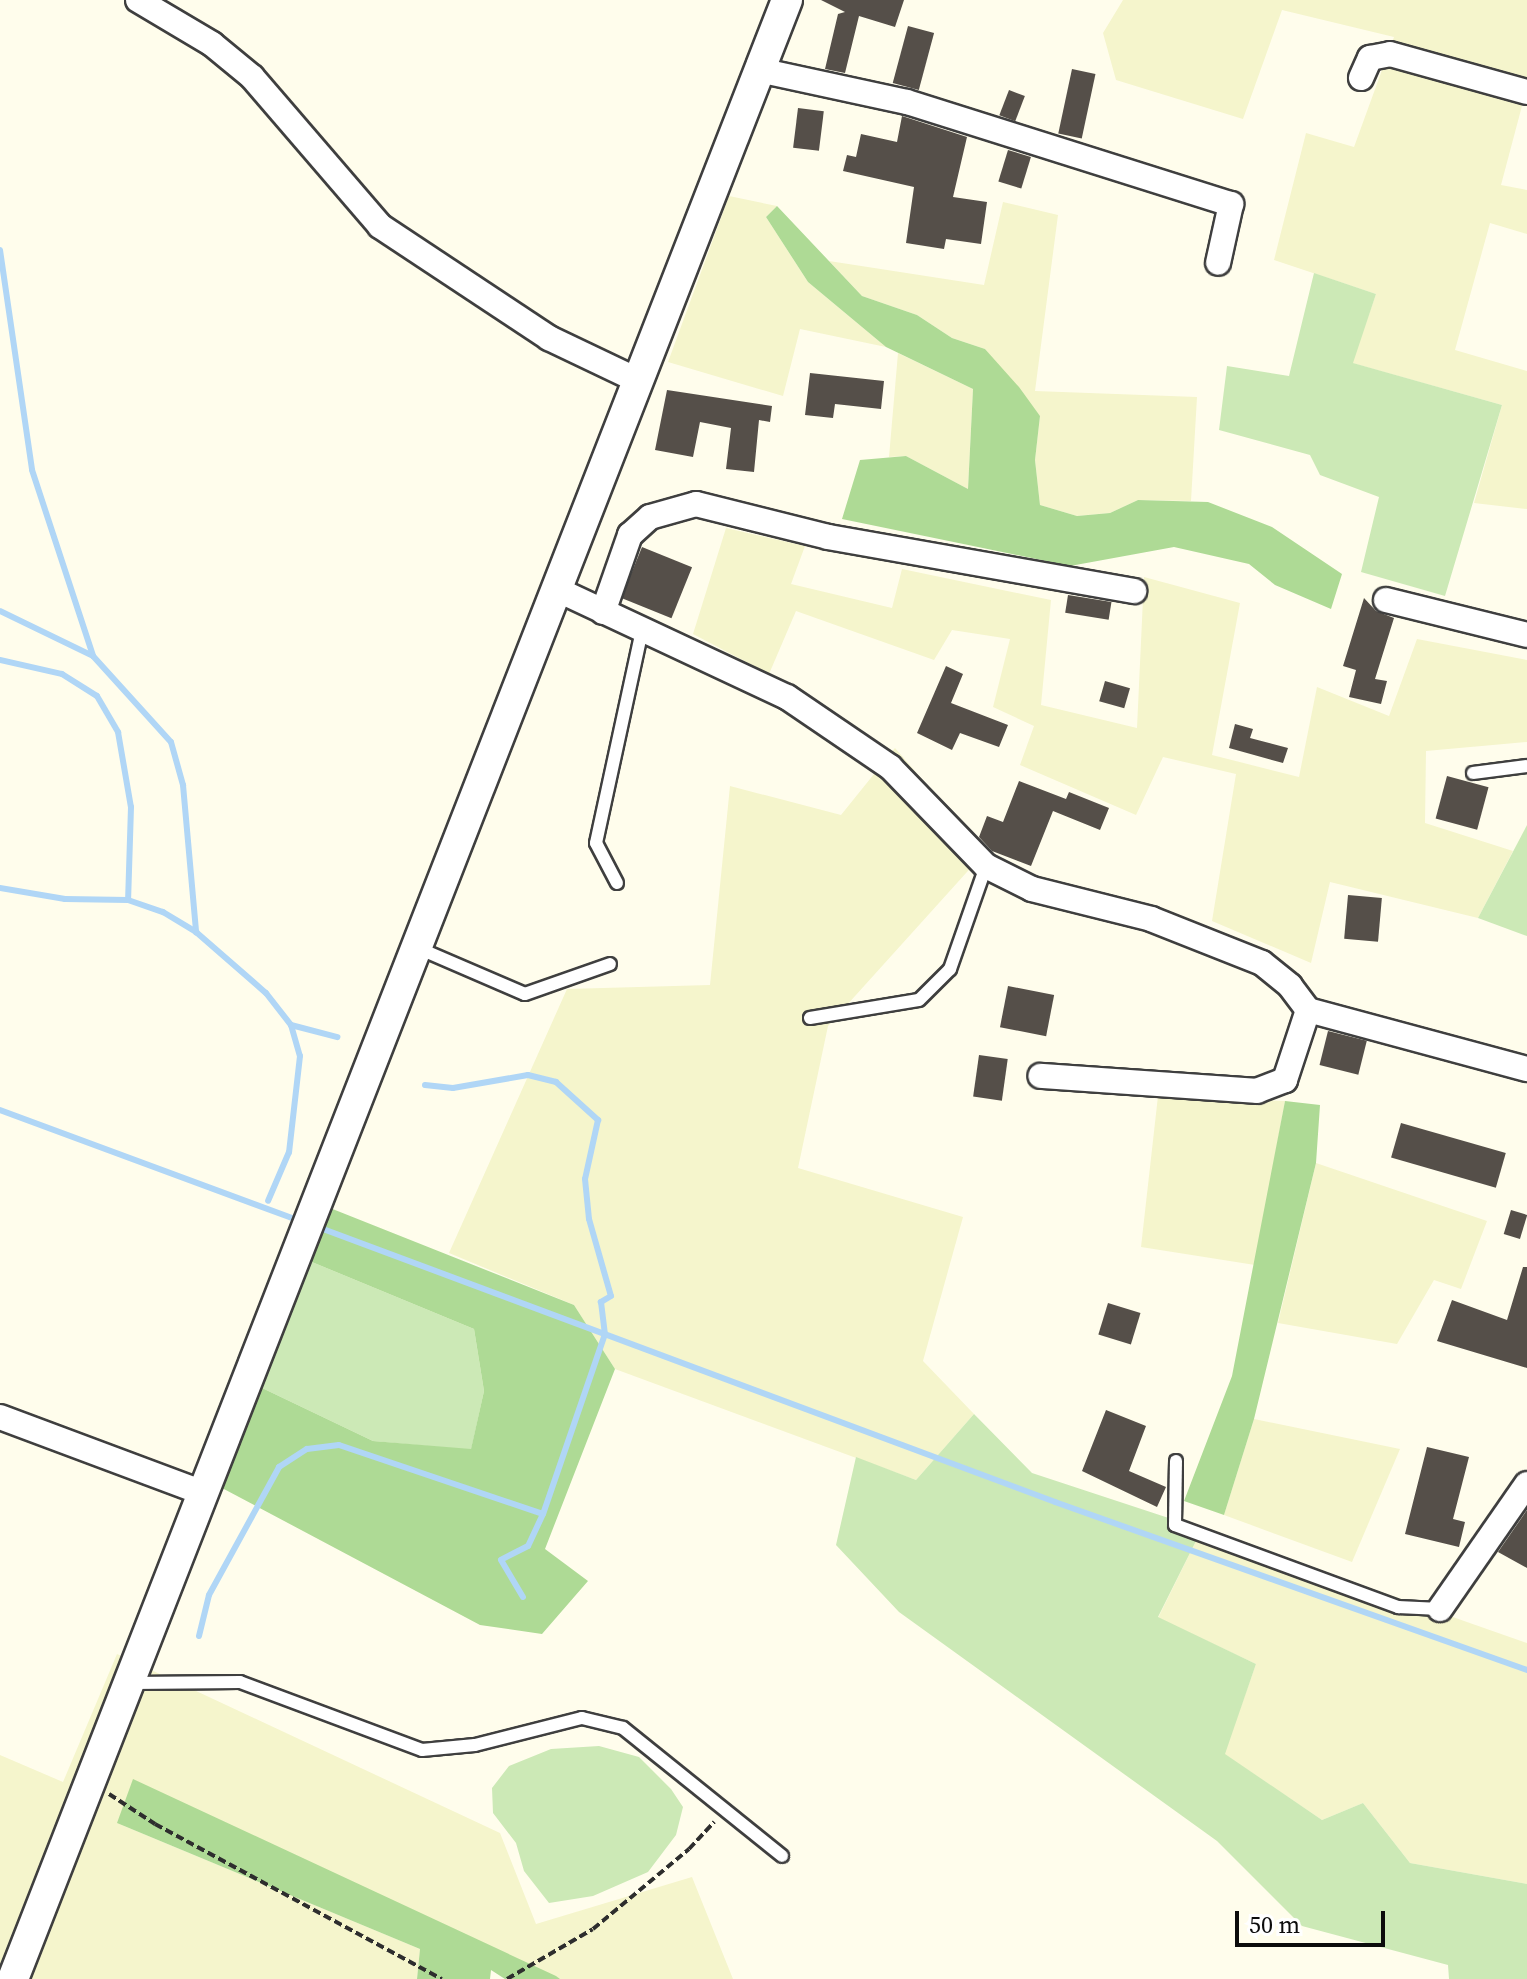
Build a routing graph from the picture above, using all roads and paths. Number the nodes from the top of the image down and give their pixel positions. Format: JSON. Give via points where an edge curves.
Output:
{"nodes":[{"id":1,"x":138,"y":0,"type":"edge"},
{"id":2,"x":787,"y":0,"type":"edge"},
{"id":3,"x":759,"y":70,"type":"junction"},
{"id":4,"x":1361,"y":78,"type":"dead end"},
{"id":5,"x":1527,"y":92,"type":"edge"},
{"id":6,"x":1218,"y":263,"type":"dead end"},
{"id":7,"x":637,"y":380,"type":"junction"},
{"id":8,"x":556,"y":589,"type":"junction"},
{"id":9,"x":1134,"y":591,"type":"dead end"},
{"id":10,"x":1386,"y":600,"type":"dead end"},
{"id":11,"x":603,"y":612,"type":"junction"},
{"id":12,"x":642,"y":630,"type":"junction"},
{"id":13,"x":1527,"y":635,"type":"edge"},
{"id":14,"x":1527,"y":766,"type":"edge"},
{"id":15,"x":1473,"y":773,"type":"dead end"},
{"id":16,"x":986,"y":866,"type":"junction"},
{"id":17,"x":617,"y":883,"type":"dead end"},
{"id":18,"x":415,"y":947,"type":"junction"},
{"id":19,"x":610,"y":964,"type":"dead end"},
{"id":20,"x":1308,"y":1010,"type":"junction"},
{"id":21,"x":810,"y":1018,"type":"dead end"},
{"id":22,"x":1527,"y":1069,"type":"edge"},
{"id":23,"x":1041,"y":1076,"type":"dead end"},
{"id":24,"x":0,"y":1417,"type":"edge"},
{"id":25,"x":1176,"y":1461,"type":"dead end"},
{"id":26,"x":1527,"y":1484,"type":"edge"},
{"id":27,"x":201,"y":1492,"type":"junction"},
{"id":28,"x":1440,"y":1609,"type":"joint"},
{"id":29,"x":128,"y":1683,"type":"junction"},
{"id":30,"x":91,"y":1782,"type":"junction"},
{"id":31,"x":725,"y":1810,"type":"junction"},
{"id":32,"x":782,"y":1856,"type":"dead end"},
{"id":33,"x":13,"y":1979,"type":"edge"},
{"id":34,"x":442,"y":1979,"type":"edge"},
{"id":35,"x":507,"y":1979,"type":"edge"}],
"edges":[{"from":1,"to":7,"type":"street","via":[[212,44],[252,77],[380,226],[549,338]]},
{"from":2,"to":3,"type":"street"},
{"from":3,"to":6,"type":"street","via":[[907,102],[1231,204]]},
{"from":3,"to":7,"type":"street"},
{"from":4,"to":5,"type":"street","via":[[1370,58],[1390,54]]},
{"from":7,"to":8,"type":"street"},
{"from":8,"to":11,"type":"street"},
{"from":8,"to":18,"type":"street"},
{"from":9,"to":11,"type":"street","via":[[828,537],[696,504],[650,517],[630,535]]},
{"from":10,"to":13,"type":"street"},
{"from":11,"to":12,"type":"street"},
{"from":12,"to":16,"type":"street","via":[[787,697],[890,767]]},
{"from":12,"to":17,"type":"lane","via":[[596,843]]},
{"from":14,"to":15,"type":"lane"},
{"from":16,"to":20,"type":"street","via":[[1032,889],[1151,919],[1262,963]]},
{"from":16,"to":21,"type":"lane","via":[[950,969],[919,1000]]},
{"from":18,"to":19,"type":"lane","via":[[525,994]]},
{"from":18,"to":27,"type":"street"},
{"from":20,"to":22,"type":"street"},
{"from":20,"to":23,"type":"street","via":[[1285,1080],[1257,1091]]},
{"from":24,"to":27,"type":"street"},
{"from":25,"to":28,"type":"lane","via":[[1175,1525],[1398,1607]]},
{"from":26,"to":28,"type":"street"},
{"from":27,"to":29,"type":"street"},
{"from":29,"to":30,"type":"street"},
{"from":29,"to":31,"type":"lane","via":[[240,1682],[422,1750],[475,1745],[582,1718],[623,1728]]},
{"from":30,"to":33,"type":"street"},
{"from":30,"to":34,"type":"path","via":[[155,1824]]},
{"from":31,"to":32,"type":"lane"},
{"from":31,"to":35,"type":"path","via":[[689,1849],[593,1929]]}]}
